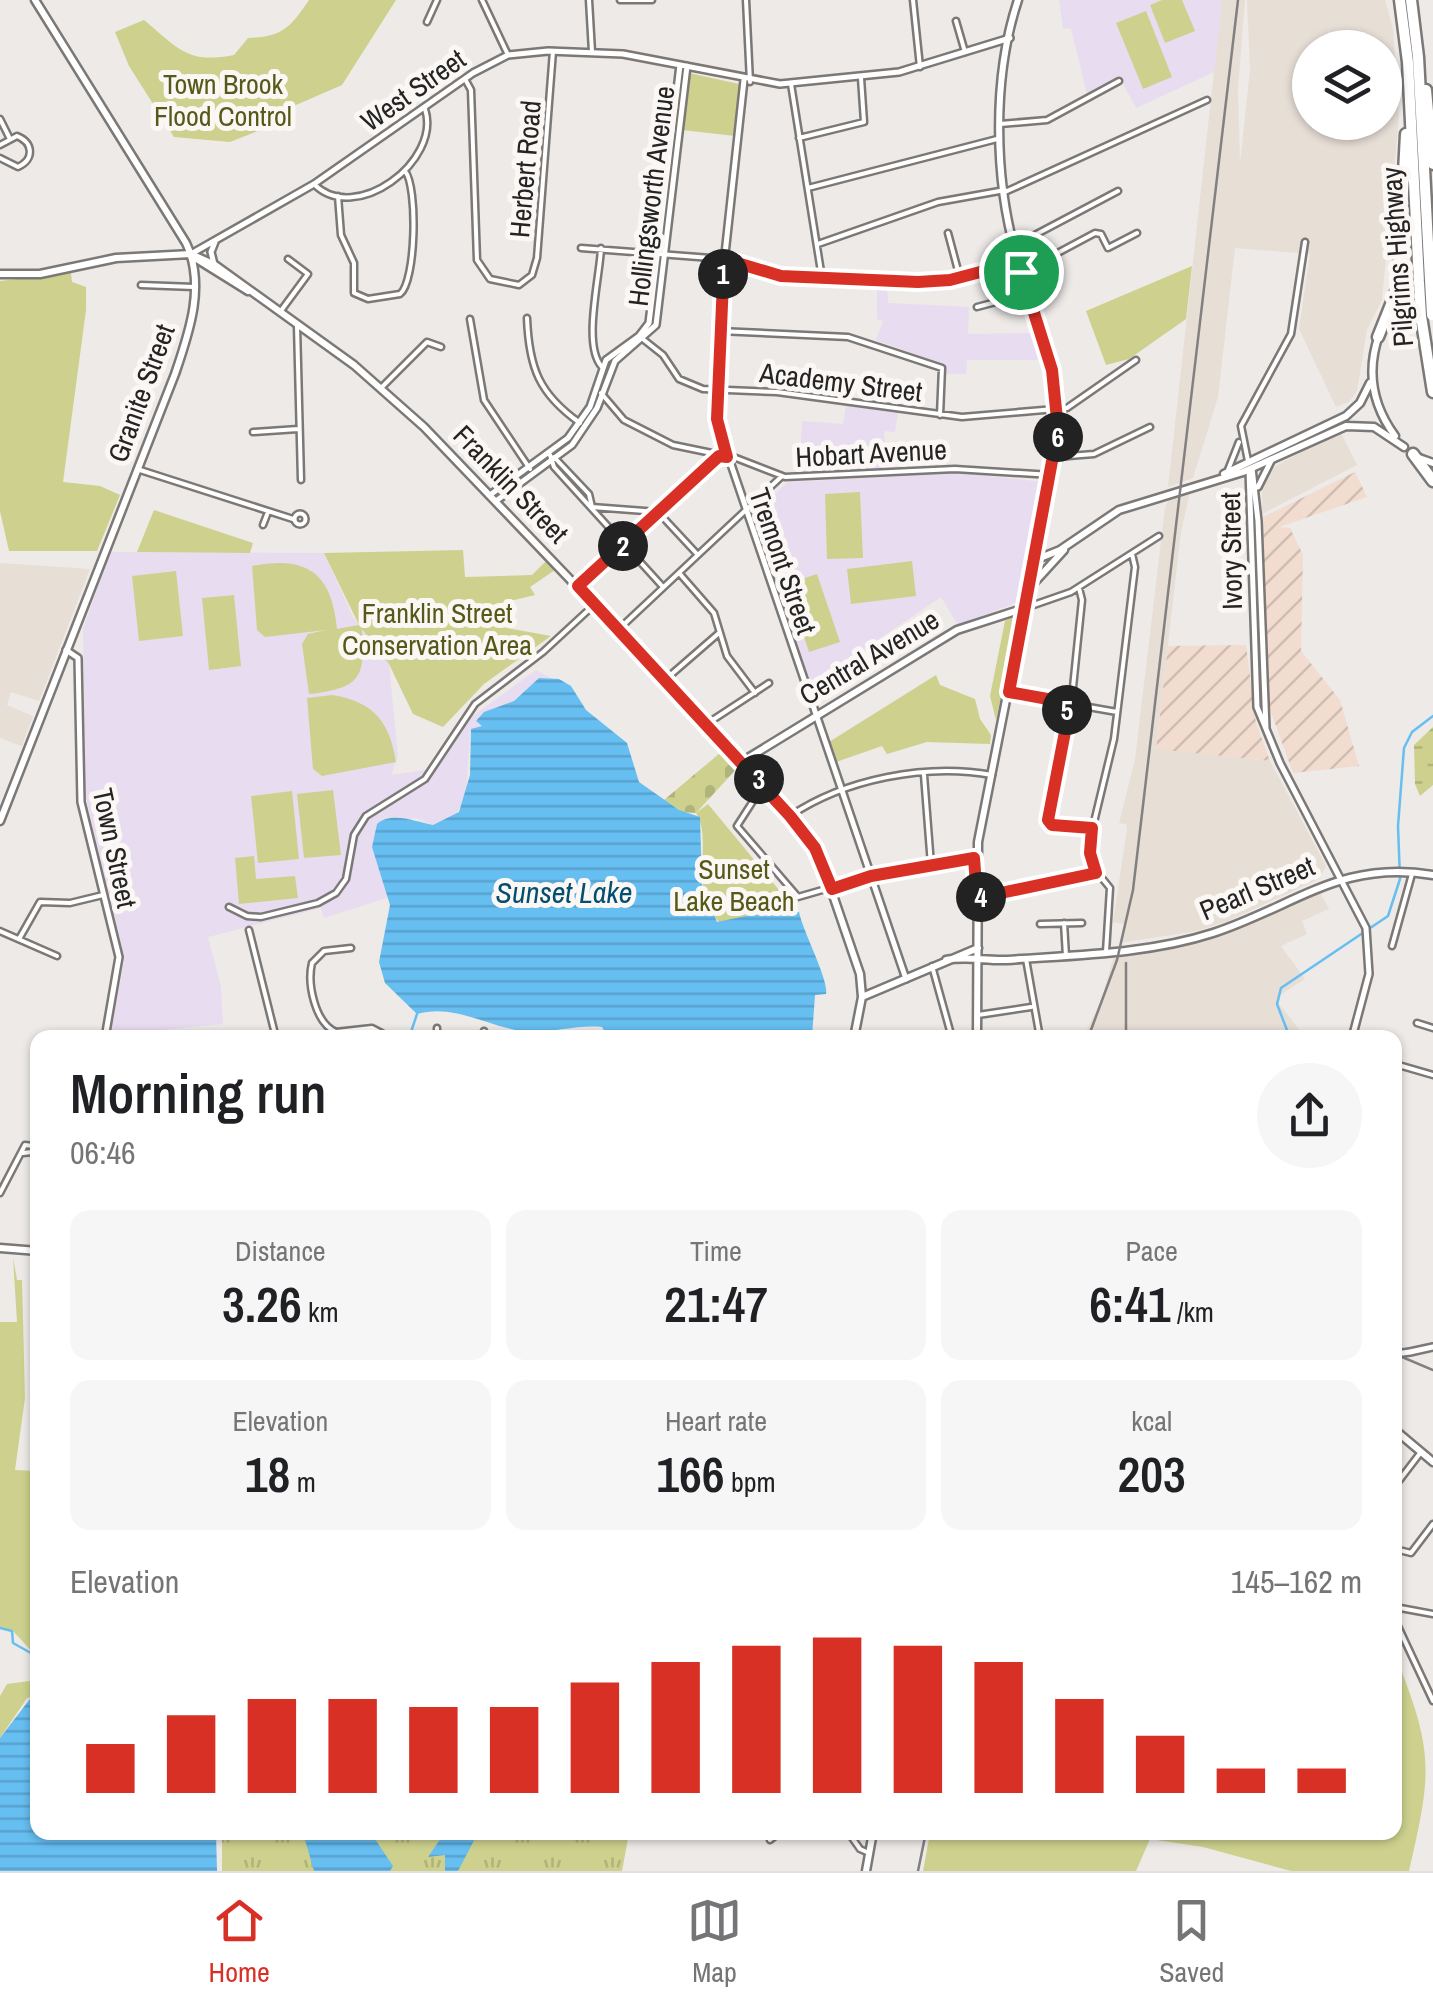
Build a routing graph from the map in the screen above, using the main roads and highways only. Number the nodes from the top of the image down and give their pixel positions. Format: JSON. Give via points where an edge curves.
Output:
{"nodes":[{"id":1,"x":36,"y":0,"type":"edge"},
{"id":2,"x":1018,"y":0,"type":"edge"},
{"id":3,"x":1400,"y":0,"type":"edge"},
{"id":4,"x":1411,"y":0,"type":"edge"},
{"id":5,"x":1415,"y":24,"type":"junction"},
{"id":6,"x":1408,"y":78,"type":"junction"},
{"id":7,"x":1433,"y":164,"type":"edge"},
{"id":8,"x":191,"y":254,"type":"junction"},
{"id":9,"x":214,"y":268,"type":"junction"},
{"id":10,"x":0,"y":274,"type":"edge"},
{"id":11,"x":1425,"y":281,"type":"junction"},
{"id":12,"x":194,"y":286,"type":"junction"},
{"id":13,"x":1433,"y":296,"type":"edge"},
{"id":14,"x":1427,"y":315,"type":"edge"},
{"id":15,"x":1433,"y":324,"type":"edge"},
{"id":16,"x":1378,"y":337,"type":"junction"},
{"id":17,"x":1372,"y":367,"type":"junction"},
{"id":18,"x":1433,"y":392,"type":"edge"},
{"id":19,"x":1409,"y":450,"type":"junction"},
{"id":20,"x":1433,"y":463,"type":"edge"},
{"id":21,"x":1250,"y":466,"type":"junction"},
{"id":22,"x":1433,"y":481,"type":"edge"},
{"id":23,"x":1038,"y":536,"type":"junction"},
{"id":24,"x":1071,"y":542,"type":"junction"},
{"id":25,"x":1034,"y":560,"type":"junction"},
{"id":26,"x":1054,"y":560,"type":"junction"},
{"id":27,"x":1028,"y":593,"type":"junction"},
{"id":28,"x":1025,"y":608,"type":"junction"},
{"id":29,"x":743,"y":761,"type":"junction"},
{"id":30,"x":0,"y":820,"type":"edge"},
{"id":31,"x":1433,"y":875,"type":"edge"},
{"id":32,"x":978,"y":948,"type":"junction"},
{"id":33,"x":978,"y":958,"type":"junction"},
{"id":34,"x":946,"y":960,"type":"junction"},
{"id":35,"x":862,"y":993,"type":"junction"},
{"id":36,"x":855,"y":1030,"type":"edge"},
{"id":37,"x":977,"y":1030,"type":"edge"},
{"id":38,"x":0,"y":1248,"type":"edge"},
{"id":39,"x":30,"y":1250,"type":"edge"},
{"id":40,"x":1402,"y":1436,"type":"edge"},
{"id":41,"x":1433,"y":1462,"type":"edge"},
{"id":42,"x":871,"y":1840,"type":"edge"},
{"id":43,"x":866,"y":1871,"type":"edge"}],
"edges":[{"from":1,"to":8,"type":"main road","name":"Granite Street"},
{"from":2,"to":23,"type":"main road","via":[[1000,124],[1005,191],[1058,409],[1056,457]]},
{"from":3,"to":6,"type":"highway","name":"Pilgrims Highway"},
{"from":4,"to":5,"type":"highway","name":"Pilgrims Highway"},
{"from":5,"to":7,"type":"highway"},
{"from":5,"to":11,"type":"highway","name":"Pilgrims Highway"},
{"from":6,"to":11,"type":"highway","name":"Pilgrims Highway"},
{"from":6,"to":16,"type":"highway","via":[[1398,287]]},
{"from":8,"to":9,"type":"main road","name":"Franklin Street"},
{"from":8,"to":10,"type":"main road","name":"West Street"},
{"from":8,"to":12,"type":"main road","name":"Granite Street"},
{"from":9,"to":12,"type":"main road"},
{"from":9,"to":29,"type":"main road","name":"Franklin Street","via":[[382,388]]},
{"from":11,"to":14,"type":"highway","name":"Pilgrims Highway","bridge":true},
{"from":12,"to":30,"type":"main road","name":"Granite Street","via":[[188,338]]},
{"from":13,"to":16,"type":"main road","via":[[1403,305]]},
{"from":14,"to":15,"type":"highway","name":"Pilgrims Highway"},
{"from":14,"to":18,"type":"highway","name":"Pilgrims Highway"},
{"from":16,"to":17,"type":"main road"},
{"from":17,"to":19,"type":"main road","via":[[1378,407]]},
{"from":17,"to":21,"type":"main road","via":[[1353,412]]},
{"from":19,"to":20,"type":"main road"},
{"from":19,"to":21,"type":"main road","via":[[1374,427],[1353,425]]},
{"from":19,"to":22,"type":"highway"},
{"from":21,"to":24,"type":"main road","via":[[1119,510]]},
{"from":23,"to":24,"type":"main road","via":[[1051,550]]},
{"from":23,"to":25,"type":"main road"},
{"from":24,"to":25,"type":"main road"},
{"from":24,"to":26,"type":"main road"},
{"from":25,"to":26,"type":"main road"},
{"from":25,"to":27,"type":"main road"},
{"from":26,"to":27,"type":"main road"},
{"from":27,"to":28,"type":"main road"},
{"from":28,"to":29,"type":"main road","name":"Central Avenue","via":[[962,628]]},
{"from":28,"to":32,"type":"main road","via":[[977,858]]},
{"from":29,"to":35,"type":"main road","name":"Franklin Street","via":[[815,848]]},
{"from":31,"to":33,"type":"main road","name":"Pearl Street","via":[[1394,871],[1342,878],[1218,931],[1106,953]]},
{"from":32,"to":33,"type":"main road"},
{"from":32,"to":34,"type":"main road"},
{"from":33,"to":34,"type":"main road","name":"Pearl Street"},
{"from":33,"to":37,"type":"main road"},
{"from":34,"to":35,"type":"main road"},
{"from":35,"to":36,"type":"main road"},
{"from":38,"to":39,"type":"main road"},
{"from":40,"to":41,"type":"main road"},
{"from":42,"to":43,"type":"main road"}]}
